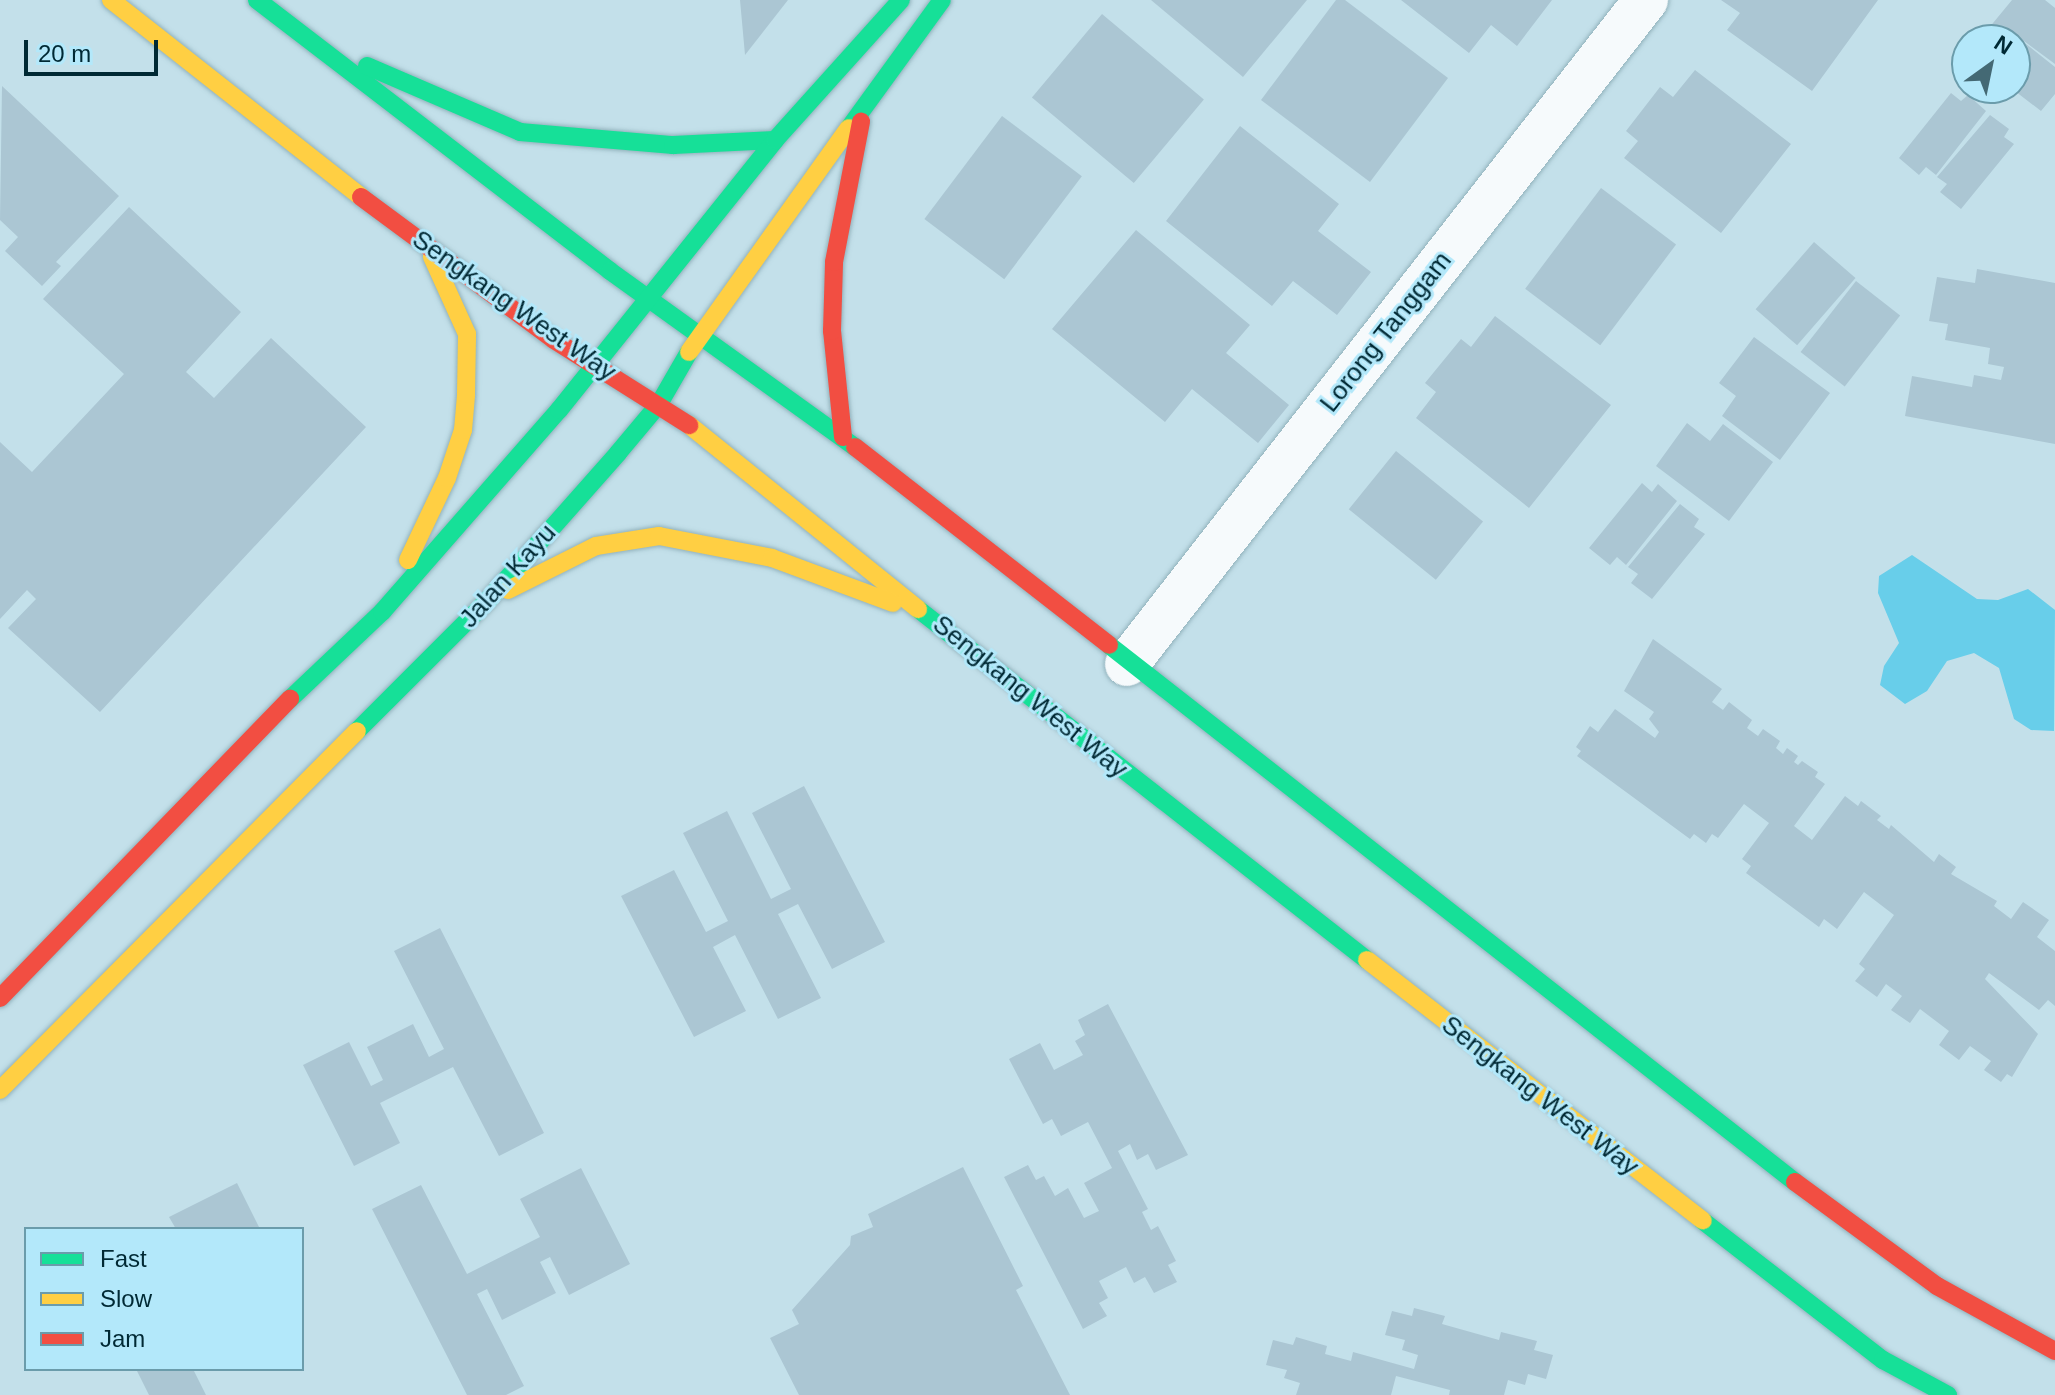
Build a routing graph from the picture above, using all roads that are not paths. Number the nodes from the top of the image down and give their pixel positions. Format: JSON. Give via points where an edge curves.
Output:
{"nodes":[{"id":1,"x":111,"y":0,"type":"edge"},
{"id":2,"x":257,"y":0,"type":"edge"},
{"id":3,"x":901,"y":0,"type":"edge"},
{"id":4,"x":942,"y":0,"type":"edge"},
{"id":5,"x":1646,"y":0,"type":"edge"},
{"id":6,"x":305,"y":39,"type":"junction"},
{"id":7,"x":864,"y":109,"type":"junction"},
{"id":8,"x":775,"y":140,"type":"junction"},
{"id":9,"x":427,"y":248,"type":"junction"},
{"id":10,"x":648,"y":297,"type":"junction"},
{"id":11,"x":699,"y":334,"type":"junction"},
{"id":12,"x":594,"y":365,"type":"junction"},
{"id":13,"x":659,"y":404,"type":"junction"},
{"id":14,"x":843,"y":437,"type":"junction"},
{"id":15,"x":489,"y":599,"type":"junction"},
{"id":16,"x":382,"y":612,"type":"junction"},
{"id":17,"x":929,"y":617,"type":"junction"},
{"id":18,"x":1127,"y":664,"type":"junction"},
{"id":19,"x":0,"y":998,"type":"edge"},
{"id":20,"x":0,"y":1090,"type":"edge"},
{"id":21,"x":2055,"y":1351,"type":"edge"},
{"id":22,"x":1948,"y":1395,"type":"edge"}],
"edges":[{"from":1,"to":9,"type":"main road","name":"Sengkang West Way"},
{"from":2,"to":6,"type":"main road"},
{"from":3,"to":8,"type":"main road"},
{"from":4,"to":7,"type":"main road","name":"Jalan Kayu"},
{"from":5,"to":18,"type":"street","name":"Lorong Tanggam"},
{"from":6,"to":8,"type":"main road","via":[[520,132],[673,145]]},
{"from":6,"to":10,"type":"main road"},
{"from":7,"to":11,"type":"main road","name":"Jalan Kayu"},
{"from":7,"to":14,"type":"main road","via":[[834,262],[832,331]]},
{"from":8,"to":10,"type":"main road"},
{"from":9,"to":12,"type":"main road","name":"Sengkang West Way"},
{"from":9,"to":16,"type":"main road","via":[[467,334],[463,430],[447,478]]},
{"from":10,"to":11,"type":"main road"},
{"from":10,"to":12,"type":"main road"},
{"from":11,"to":13,"type":"main road","name":"Jalan Kayu"},
{"from":11,"to":14,"type":"main road"},
{"from":12,"to":13,"type":"main road","name":"Sengkang West Way"},
{"from":12,"to":16,"type":"main road"},
{"from":13,"to":15,"type":"main road","name":"Jalan Kayu"},
{"from":13,"to":17,"type":"main road","name":"Sengkang West Way"},
{"from":14,"to":18,"type":"main road"},
{"from":15,"to":17,"type":"main road","via":[[596,546],[659,536],[772,558]]},
{"from":15,"to":20,"type":"main road","name":"Jalan Kayu"},
{"from":16,"to":19,"type":"main road","via":[[247,740]]},
{"from":17,"to":22,"type":"main road","name":"Sengkang West Way","via":[[1859,1342]]},
{"from":18,"to":21,"type":"main road","via":[[1776,1169],[1937,1286]]}]}
